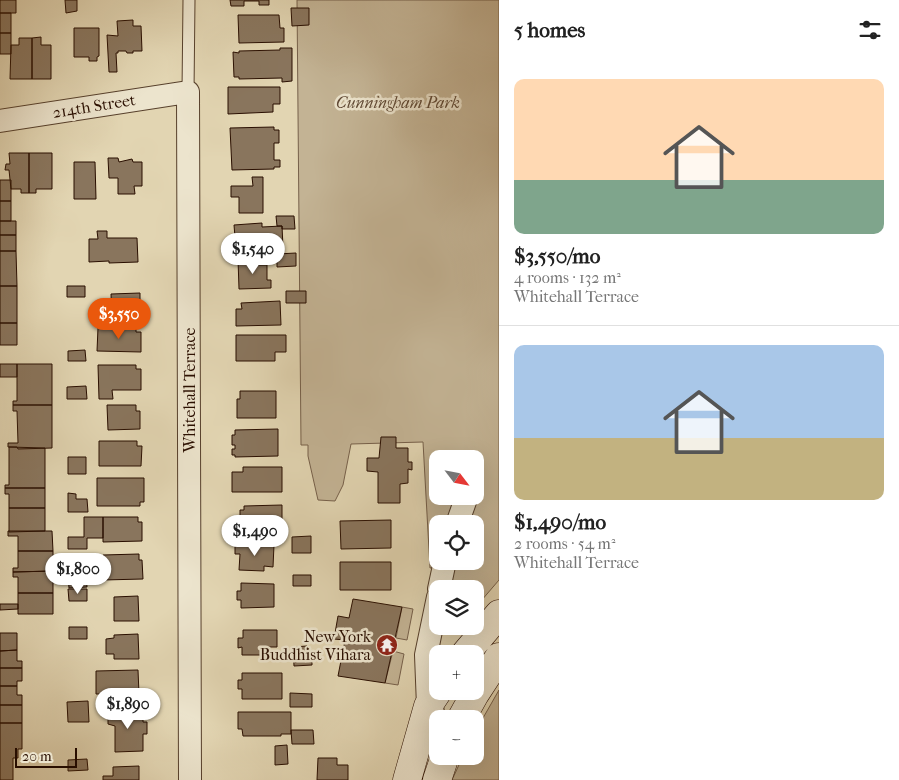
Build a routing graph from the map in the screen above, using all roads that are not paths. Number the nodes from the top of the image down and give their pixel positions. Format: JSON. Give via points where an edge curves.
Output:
{"nodes":[{"id":1,"x":189,"y":0,"type":"edge"},
{"id":2,"x":188,"y":92,"type":"junction"},
{"id":3,"x":0,"y":121,"type":"edge"},
{"id":4,"x":499,"y":614,"type":"edge"},
{"id":5,"x":430,"y":635,"type":"edge"},
{"id":6,"x":473,"y":645,"type":"edge"},
{"id":7,"x":499,"y":657,"type":"edge"},
{"id":8,"x":435,"y":706,"type":"edge"},
{"id":9,"x":466,"y":710,"type":"edge"},
{"id":10,"x":441,"y":765,"type":"edge"},
{"id":11,"x":190,"y":780,"type":"edge"},
{"id":12,"x":407,"y":780,"type":"edge"},
{"id":13,"x":437,"y":780,"type":"edge"}],
"edges":[{"from":1,"to":2,"type":"lane","name":"Whitehall Terrace"},
{"from":2,"to":3,"type":"street","name":"214th Street"},
{"from":2,"to":11,"type":"street","name":"Whitehall Terrace"},
{"from":4,"to":6,"type":"street"},
{"from":5,"to":8,"type":"street","via":[[426,654]]},
{"from":7,"to":9,"type":"street"},
{"from":8,"to":12,"type":"street"},
{"from":10,"to":13,"type":"street"}]}
